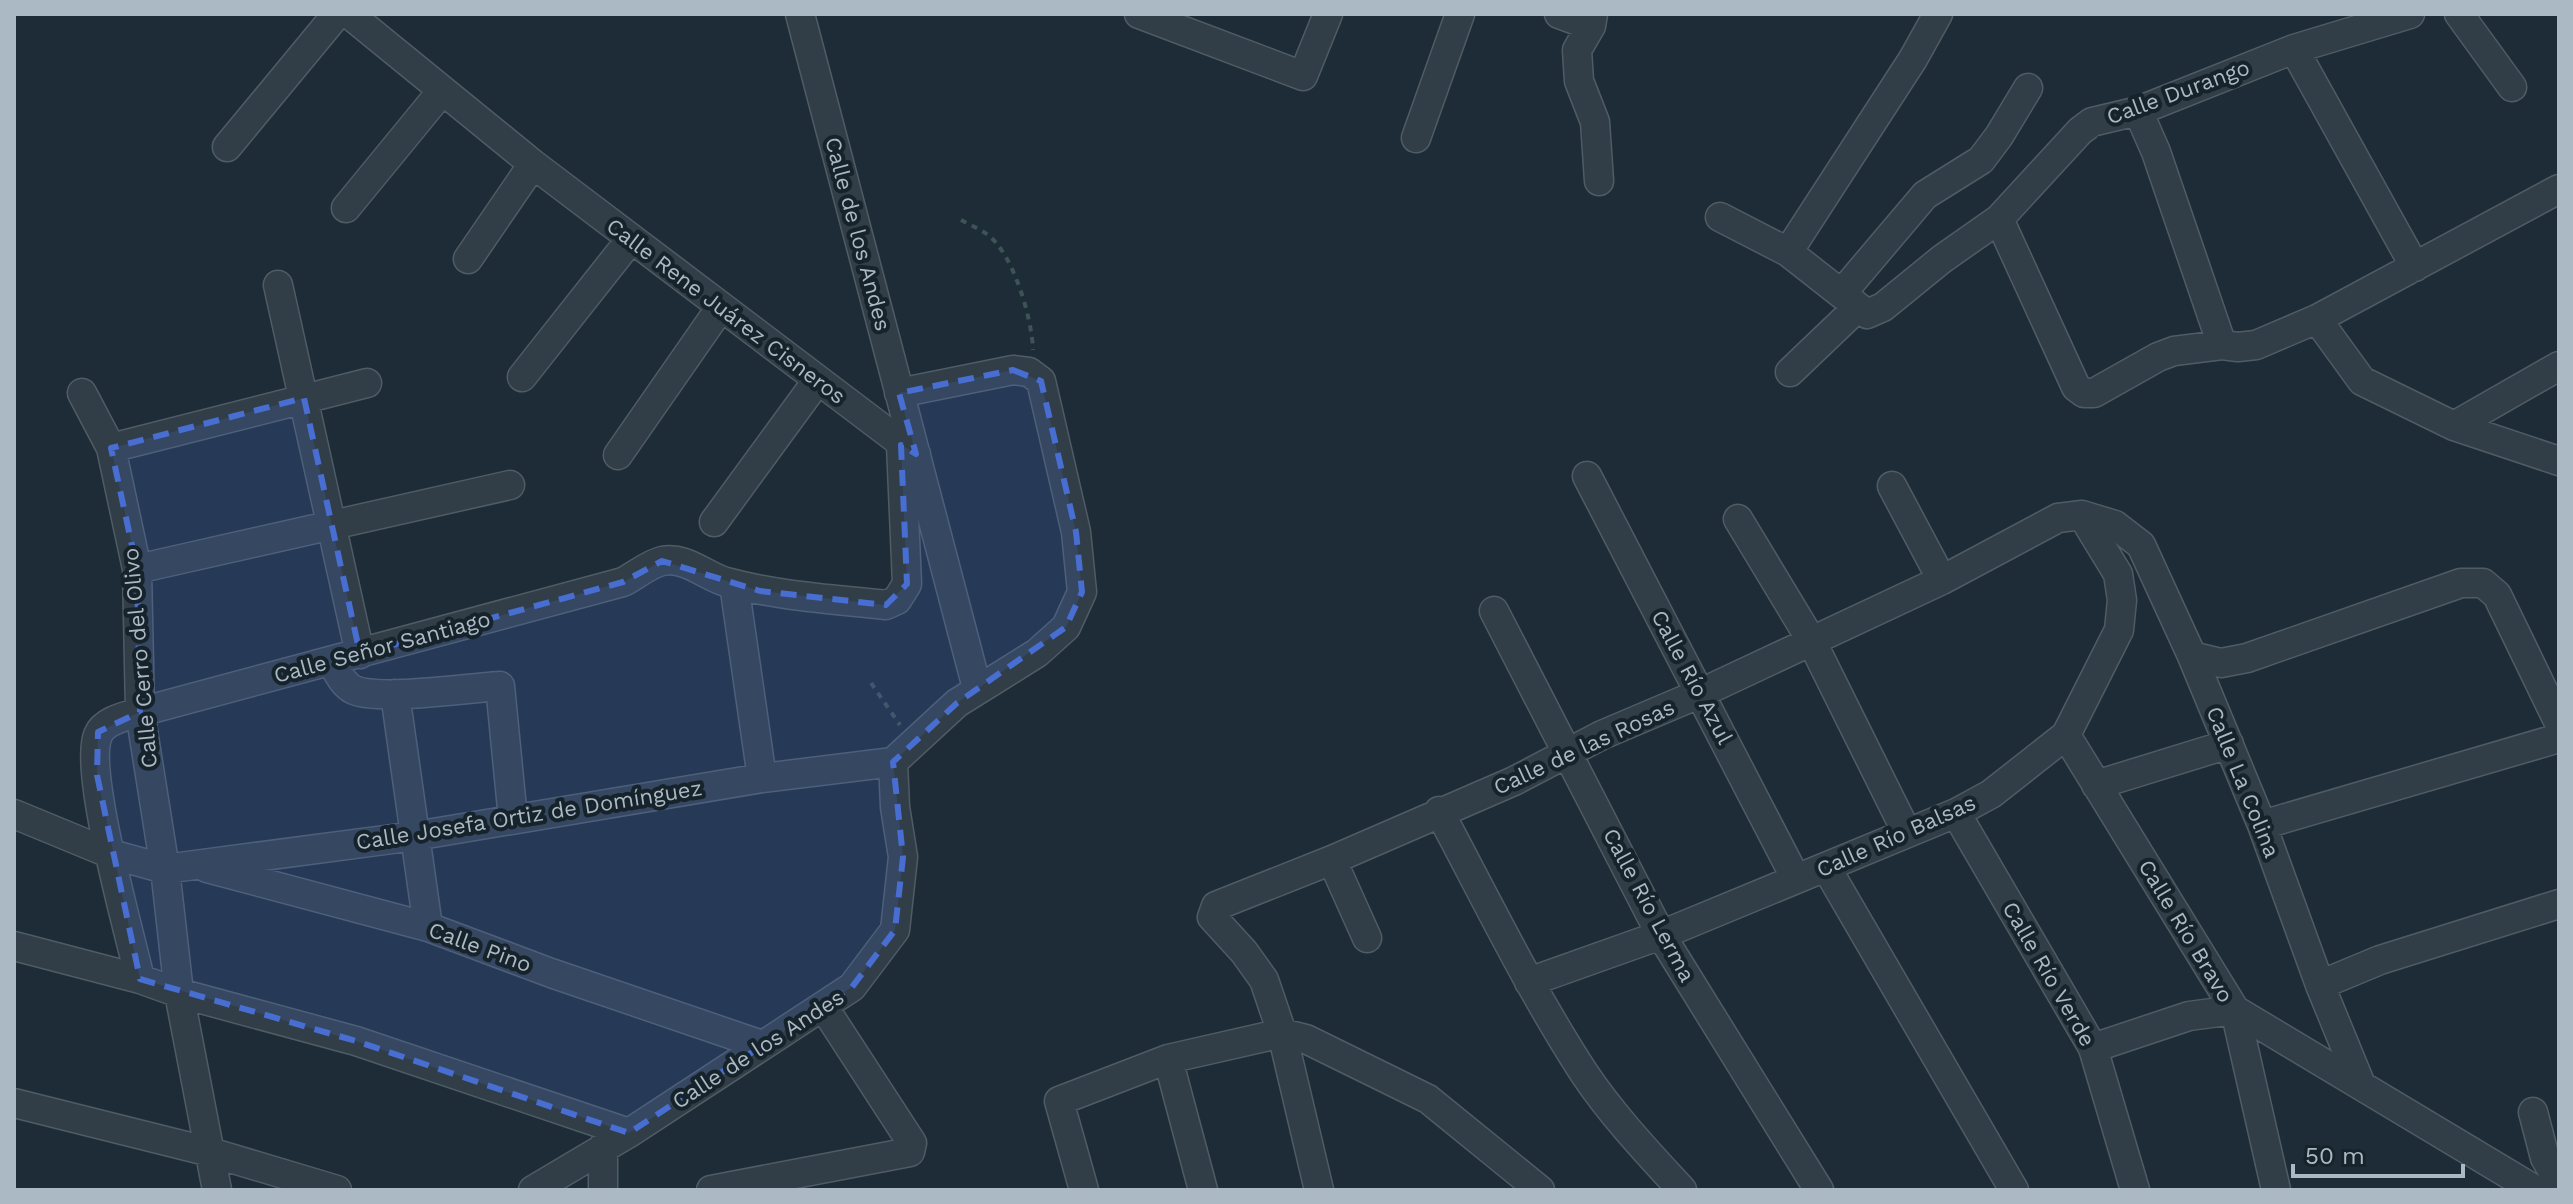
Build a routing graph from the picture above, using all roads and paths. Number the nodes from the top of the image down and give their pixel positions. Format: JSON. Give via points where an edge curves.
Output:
{"nodes":[{"id":1,"x":337,"y":14,"type":"edge"},
{"id":2,"x":349,"y":14,"type":"edge"},
{"id":3,"x":800,"y":14,"type":"edge"},
{"id":4,"x":1139,"y":14,"type":"edge"},
{"id":5,"x":1328,"y":14,"type":"edge"},
{"id":6,"x":1460,"y":14,"type":"edge"},
{"id":7,"x":1559,"y":14,"type":"edge"},
{"id":8,"x":1938,"y":14,"type":"edge"},
{"id":9,"x":2410,"y":14,"type":"edge"},
{"id":10,"x":2459,"y":14,"type":"edge"},
{"id":11,"x":1592,"y":20,"type":"edge"},
{"id":12,"x":2294,"y":49,"type":"junction"},
{"id":13,"x":2512,"y":87,"type":"dead end"},
{"id":14,"x":2028,"y":88,"type":"dead end"},
{"id":15,"x":442,"y":91,"type":"junction"},
{"id":16,"x":2138,"y":111,"type":"junction"},
{"id":17,"x":1416,"y":138,"type":"dead end"},
{"id":18,"x":227,"y":147,"type":"dead end"},
{"id":19,"x":533,"y":164,"type":"junction"},
{"id":20,"x":1599,"y":181,"type":"dead end"},
{"id":21,"x":2559,"y":189,"type":"edge"},
{"id":22,"x":346,"y":208,"type":"dead end"},
{"id":23,"x":1720,"y":217,"type":"dead end"},
{"id":24,"x":1999,"y":219,"type":"junction"},
{"id":25,"x":961,"y":220,"type":"dead end"},
{"id":26,"x":631,"y":239,"type":"junction"},
{"id":27,"x":1788,"y":252,"type":"junction"},
{"id":28,"x":468,"y":259,"type":"dead end"},
{"id":29,"x":2415,"y":267,"type":"junction"},
{"id":30,"x":278,"y":285,"type":"dead end"},
{"id":31,"x":1856,"y":304,"type":"junction"},
{"id":32,"x":721,"y":307,"type":"junction"},
{"id":33,"x":2317,"y":319,"type":"junction"},
{"id":34,"x":2222,"y":345,"type":"junction"},
{"id":35,"x":2559,"y":366,"type":"edge"},
{"id":36,"x":1029,"y":372,"type":"junction"},
{"id":37,"x":1790,"y":372,"type":"dead end"},
{"id":38,"x":522,"y":377,"type":"dead end"},
{"id":39,"x":817,"y":381,"type":"junction"},
{"id":40,"x":367,"y":383,"type":"dead end"},
{"id":41,"x":82,"y":393,"type":"dead end"},
{"id":42,"x":899,"y":393,"type":"junction"},
{"id":43,"x":304,"y":398,"type":"junction"},
{"id":44,"x":2454,"y":426,"type":"junction"},
{"id":45,"x":111,"y":448,"type":"junction"},
{"id":46,"x":909,"y":450,"type":"junction"},
{"id":47,"x":618,"y":455,"type":"dead end"},
{"id":48,"x":2559,"y":461,"type":"edge"},
{"id":49,"x":1587,"y":476,"type":"dead end"},
{"id":50,"x":510,"y":485,"type":"dead end"},
{"id":51,"x":1892,"y":486,"type":"dead end"},
{"id":52,"x":2082,"y":515,"type":"junction"},
{"id":53,"x":1738,"y":519,"type":"dead end"},
{"id":54,"x":714,"y":522,"type":"dead end"},
{"id":55,"x":332,"y":526,"type":"junction"},
{"id":56,"x":137,"y":569,"type":"junction"},
{"id":57,"x":1942,"y":580,"type":"junction"},
{"id":58,"x":734,"y":584,"type":"junction"},
{"id":59,"x":1494,"y":611,"type":"dead end"},
{"id":60,"x":1811,"y":640,"type":"junction"},
{"id":61,"x":360,"y":654,"type":"junction"},
{"id":62,"x":2192,"y":656,"type":"junction"},
{"id":63,"x":331,"y":661,"type":"junction"},
{"id":64,"x":871,"y":683,"type":"dead end"},
{"id":65,"x":977,"y":688,"type":"junction"},
{"id":66,"x":1701,"y":693,"type":"junction"},
{"id":67,"x":395,"y":694,"type":"junction"},
{"id":68,"x":140,"y":712,"type":"junction"},
{"id":69,"x":2559,"y":723,"type":"edge"},
{"id":70,"x":2066,"y":735,"type":"junction"},
{"id":71,"x":2559,"y":738,"type":"edge"},
{"id":72,"x":2229,"y":744,"type":"junction"},
{"id":73,"x":1569,"y":752,"type":"junction"},
{"id":74,"x":903,"y":753,"type":"junction"},
{"id":75,"x":762,"y":778,"type":"junction"},
{"id":76,"x":2096,"y":785,"type":"junction"},
{"id":77,"x":1439,"y":811,"type":"junction"},
{"id":78,"x":1956,"y":813,"type":"junction"},
{"id":79,"x":14,"y":814,"type":"edge"},
{"id":80,"x":513,"y":819,"type":"junction"},
{"id":81,"x":2262,"y":825,"type":"junction"},
{"id":82,"x":1907,"y":833,"type":"junction"},
{"id":83,"x":415,"y":836,"type":"junction"},
{"id":84,"x":111,"y":854,"type":"junction"},
{"id":85,"x":1332,"y":860,"type":"junction"},
{"id":86,"x":192,"y":864,"type":"junction"},
{"id":87,"x":1826,"y":867,"type":"junction"},
{"id":88,"x":165,"y":869,"type":"junction"},
{"id":89,"x":1796,"y":879,"type":"junction"},
{"id":90,"x":2559,"y":904,"type":"edge"},
{"id":91,"x":428,"y":927,"type":"junction"},
{"id":92,"x":1661,"y":935,"type":"junction"},
{"id":93,"x":1367,"y":938,"type":"dead end"},
{"id":94,"x":14,"y":946,"type":"edge"},
{"id":95,"x":140,"y":979,"type":"junction"},
{"id":96,"x":1529,"y":982,"type":"junction"},
{"id":97,"x":2320,"y":985,"type":"junction"},
{"id":98,"x":179,"y":993,"type":"junction"},
{"id":99,"x":823,"y":1006,"type":"junction"},
{"id":100,"x":2235,"y":1010,"type":"junction"},
{"id":101,"x":1282,"y":1033,"type":"junction"},
{"id":102,"x":762,"y":1045,"type":"junction"},
{"id":103,"x":2093,"y":1048,"type":"junction"},
{"id":104,"x":1168,"y":1059,"type":"junction"},
{"id":105,"x":2361,"y":1085,"type":"junction"},
{"id":106,"x":14,"y":1103,"type":"edge"},
{"id":107,"x":2533,"y":1112,"type":"dead end"},
{"id":108,"x":629,"y":1133,"type":"junction"},
{"id":109,"x":603,"y":1147,"type":"junction"},
{"id":110,"x":210,"y":1152,"type":"junction"},
{"id":111,"x":2559,"y":1182,"type":"edge"},
{"id":112,"x":217,"y":1190,"type":"edge"},
{"id":113,"x":337,"y":1190,"type":"edge"},
{"id":114,"x":533,"y":1190,"type":"edge"},
{"id":115,"x":603,"y":1190,"type":"edge"},
{"id":116,"x":711,"y":1190,"type":"edge"},
{"id":117,"x":1084,"y":1190,"type":"edge"},
{"id":118,"x":1203,"y":1190,"type":"edge"},
{"id":119,"x":1319,"y":1190,"type":"edge"},
{"id":120,"x":1540,"y":1190,"type":"edge"},
{"id":121,"x":1682,"y":1190,"type":"edge"},
{"id":122,"x":1819,"y":1190,"type":"edge"},
{"id":123,"x":2014,"y":1190,"type":"edge"},
{"id":124,"x":2135,"y":1190,"type":"edge"},
{"id":125,"x":2276,"y":1190,"type":"edge"},
{"id":126,"x":2535,"y":1190,"type":"edge"}],
"edges":[{"from":1,"to":18,"type":"street"},
{"from":2,"to":15,"type":"street","name":"Calle Rene Juárez Cisneros"},
{"from":3,"to":42,"type":"street","name":"Calle de los Andes"},
{"from":4,"to":5,"type":"street","via":[[1303,76]]},
{"from":6,"to":17,"type":"street"},
{"from":7,"to":11,"type":"street"},
{"from":8,"to":27,"type":"street"},
{"from":9,"to":12,"type":"street","name":"Calle Durango"},
{"from":10,"to":13,"type":"street"},
{"from":11,"to":20,"type":"street","via":[[1577,50],[1579,81],[1595,122]]},
{"from":12,"to":16,"type":"street","name":"Calle Durango"},
{"from":12,"to":29,"type":"street"},
{"from":14,"to":31,"type":"street","via":[[1981,160],[1925,195]]},
{"from":15,"to":19,"type":"street","name":"Calle Rene Juárez Cisneros"},
{"from":15,"to":22,"type":"street"},
{"from":16,"to":24,"type":"street","name":"Calle Durango","via":[[2092,122],[2080,131]]},
{"from":16,"to":34,"type":"street"},
{"from":19,"to":26,"type":"street","name":"Calle Rene Juárez Cisneros"},
{"from":19,"to":28,"type":"street"},
{"from":21,"to":29,"type":"street"},
{"from":23,"to":27,"type":"street"},
{"from":24,"to":31,"type":"street","name":"Calle Durango","via":[[1883,307]]},
{"from":24,"to":34,"type":"street","via":[[2076,387],[2084,393],[2094,393],[2174,351]]},
{"from":25,"to":36,"type":"path","via":[[1001,248],[1019,287],[1032,329]]},
{"from":26,"to":32,"type":"street","name":"Calle Rene Juárez Cisneros"},
{"from":26,"to":38,"type":"street"},
{"from":27,"to":31,"type":"street"},
{"from":29,"to":33,"type":"street"},
{"from":30,"to":43,"type":"street"},
{"from":31,"to":37,"type":"street"},
{"from":32,"to":39,"type":"street","name":"Calle Rene Juárez Cisneros"},
{"from":32,"to":47,"type":"street"},
{"from":33,"to":34,"type":"street","via":[[2256,345]]},
{"from":33,"to":44,"type":"street","via":[[2362,381]]},
{"from":35,"to":44,"type":"street"},
{"from":36,"to":42,"type":"street","via":[[1013,370]]},
{"from":36,"to":65,"type":"street","via":[[1041,381],[1076,532],[1082,592],[1066,627],[1037,653]]},
{"from":39,"to":46,"type":"street","name":"Calle Rene Juárez Cisneros"},
{"from":39,"to":54,"type":"street"},
{"from":40,"to":43,"type":"street"},
{"from":41,"to":45,"type":"street","name":"Calle Cerro del Olivo"},
{"from":42,"to":46,"type":"street","name":"Calle de los Andes"},
{"from":43,"to":45,"type":"street"},
{"from":43,"to":55,"type":"street"},
{"from":44,"to":48,"type":"street"},
{"from":45,"to":56,"type":"street","name":"Calle Cerro del Olivo"},
{"from":46,"to":58,"type":"street","name":"Calle Señor Santiago","via":[[907,584],[897,600],[870,604]]},
{"from":46,"to":65,"type":"street"},
{"from":49,"to":66,"type":"street","name":"Calle Río Azul"},
{"from":50,"to":55,"type":"street"},
{"from":51,"to":57,"type":"street"},
{"from":52,"to":57,"type":"street","name":"Calle de las Rosas","via":[[2058,518]]},
{"from":52,"to":62,"type":"street","name":"Calle La Colina","via":[[2115,525],[2141,545]]},
{"from":52,"to":70,"type":"street","name":"Calle Río Balsas","via":[[2118,574],[2122,600],[2119,630]]},
{"from":53,"to":60,"type":"street"},
{"from":55,"to":56,"type":"street"},
{"from":55,"to":61,"type":"street"},
{"from":56,"to":68,"type":"street","name":"Calle Cerro del Olivo"},
{"from":57,"to":60,"type":"street","name":"Calle de las Rosas"},
{"from":58,"to":61,"type":"street","name":"Calle Señor Santiago","via":[[702,569],[662,561],[623,582]]},
{"from":58,"to":75,"type":"street"},
{"from":59,"to":73,"type":"street","name":"Calle Río Lerma"},
{"from":60,"to":66,"type":"street","name":"Calle de las Rosas"},
{"from":60,"to":82,"type":"street"},
{"from":61,"to":63,"type":"street","name":"Calle Señor Santiago"},
{"from":62,"to":69,"type":"street","via":[[2221,663],[2247,658],[2461,583],[2483,583],[2497,595]]},
{"from":62,"to":72,"type":"street","name":"Calle La Colina"},
{"from":63,"to":67,"type":"street","via":[[355,691]]},
{"from":63,"to":68,"type":"street","name":"Calle Señor Santiago"},
{"from":64,"to":74,"type":"path"},
{"from":65,"to":74,"type":"street"},
{"from":66,"to":73,"type":"street","name":"Calle de las Rosas"},
{"from":66,"to":89,"type":"street","name":"Calle Río Azul"},
{"from":67,"to":80,"type":"street","via":[[500,686]]},
{"from":67,"to":83,"type":"street"},
{"from":68,"to":84,"type":"street","name":"Calle Señor Santiago","via":[[98,732],[98,783]]},
{"from":68,"to":88,"type":"street","name":"Calle Cerro del Olivo"},
{"from":70,"to":76,"type":"street","name":"Calle Río Bravo"},
{"from":70,"to":78,"type":"street","name":"Calle Río Balsas","via":[[1991,794]]},
{"from":71,"to":81,"type":"street"},
{"from":72,"to":76,"type":"street"},
{"from":72,"to":81,"type":"street","name":"Calle La Colina"},
{"from":73,"to":77,"type":"street","name":"Calle de las Rosas"},
{"from":73,"to":92,"type":"street","name":"Calle Río Lerma"},
{"from":74,"to":75,"type":"street","name":"Calle Josefa Ortiz de Domínguez"},
{"from":74,"to":99,"type":"street","name":"Calle de los Andes","via":[[895,807],[903,857],[895,930],[852,987]]},
{"from":75,"to":80,"type":"street","name":"Calle Josefa Ortiz de Domínguez"},
{"from":76,"to":100,"type":"street","name":"Calle Río Bravo"},
{"from":77,"to":85,"type":"street","name":"Calle de las Rosas"},
{"from":77,"to":96,"type":"street"},
{"from":78,"to":82,"type":"street","name":"Calle Río Balsas"},
{"from":78,"to":103,"type":"street","name":"Calle Río Verde"},
{"from":79,"to":84,"type":"street"},
{"from":80,"to":83,"type":"street","name":"Calle Josefa Ortiz de Domínguez"},
{"from":81,"to":97,"type":"street","name":"Calle La Colina"},
{"from":82,"to":87,"type":"street","name":"Calle Río Balsas"},
{"from":83,"to":86,"type":"street","name":"Calle Josefa Ortiz de Domínguez"},
{"from":83,"to":91,"type":"street"},
{"from":84,"to":88,"type":"street"},
{"from":84,"to":95,"type":"street"},
{"from":85,"to":93,"type":"street"},
{"from":85,"to":101,"type":"street","name":"Calle de las Rosas","via":[[1216,906],[1212,917],[1264,980]]},
{"from":86,"to":88,"type":"street","name":"Calle Josefa Ortiz de Domínguez"},
{"from":86,"to":91,"type":"street","name":"Calle Pino"},
{"from":87,"to":89,"type":"street","name":"Calle Río Balsas"},
{"from":87,"to":123,"type":"street"},
{"from":88,"to":98,"type":"street","name":"Calle Cerro del Olivo"},
{"from":89,"to":92,"type":"street","name":"Calle Río Balsas"},
{"from":90,"to":97,"type":"street","via":[[2380,960]]},
{"from":91,"to":102,"type":"street","name":"Calle Pino"},
{"from":92,"to":96,"type":"street","name":"Calle Río Balsas"},
{"from":92,"to":122,"type":"street","name":"Calle Río Lerma"},
{"from":94,"to":95,"type":"street"},
{"from":95,"to":98,"type":"street"},
{"from":96,"to":121,"type":"street","via":[[1585,1075]]},
{"from":97,"to":105,"type":"street","name":"Calle La Colina"},
{"from":98,"to":108,"type":"street","via":[[356,1041]]},
{"from":98,"to":110,"type":"street","name":"Calle Cerro del Olivo"},
{"from":99,"to":102,"type":"street","name":"Calle de los Andes"},
{"from":99,"to":116,"type":"street","via":[[912,1143],[910,1152]]},
{"from":100,"to":103,"type":"street","via":[[2189,1016]]},
{"from":100,"to":105,"type":"street"},
{"from":100,"to":125,"type":"street","name":"Calle Río Bravo"},
{"from":101,"to":104,"type":"street"},
{"from":101,"to":119,"type":"street"},
{"from":101,"to":120,"type":"street","via":[[1306,1039],[1428,1099]]},
{"from":102,"to":108,"type":"street","name":"Calle de los Andes"},
{"from":103,"to":124,"type":"street","name":"Calle Río Verde"},
{"from":104,"to":117,"type":"street","via":[[1059,1101]]},
{"from":104,"to":118,"type":"street"},
{"from":105,"to":126,"type":"street"},
{"from":106,"to":110,"type":"street"},
{"from":107,"to":111,"type":"street","via":[[2545,1158]]},
{"from":108,"to":109,"type":"street","name":"Calle de los Andes"},
{"from":109,"to":114,"type":"street","name":"Calle de los Andes"},
{"from":109,"to":115,"type":"street"},
{"from":110,"to":112,"type":"street","name":"Calle Cerro del Olivo"},
{"from":110,"to":113,"type":"street"}]}
